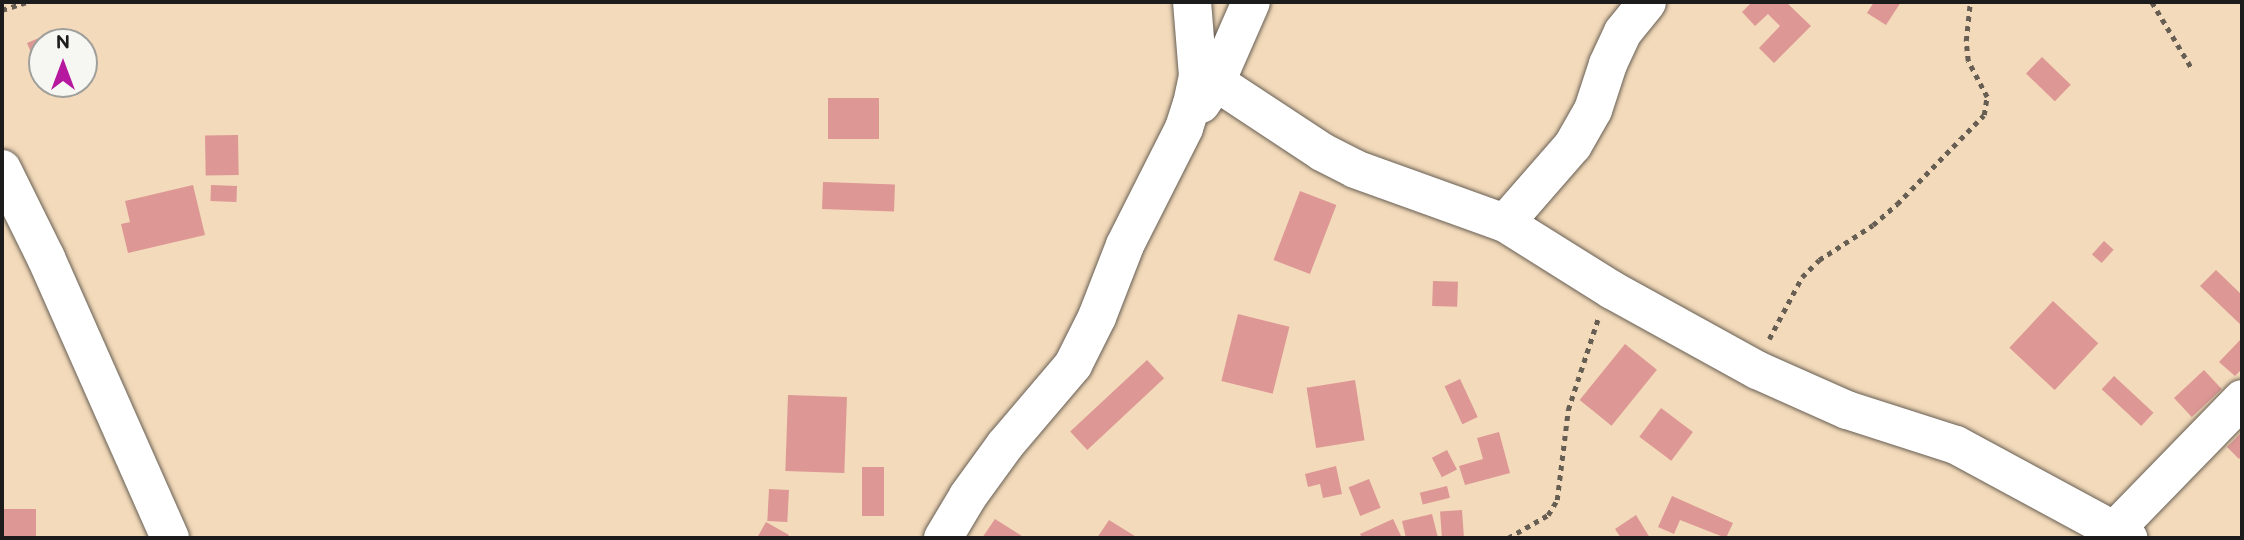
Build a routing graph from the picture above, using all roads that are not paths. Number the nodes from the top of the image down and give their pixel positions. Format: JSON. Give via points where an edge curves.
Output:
{"nodes":[{"id":1,"x":1192,"y":2,"type":"edge"},
{"id":2,"x":1251,"y":2,"type":"edge"},
{"id":3,"x":1647,"y":2,"type":"edge"},
{"id":4,"x":1216,"y":82,"type":"junction"},
{"id":5,"x":1184,"y":128,"type":"junction"},
{"id":6,"x":2,"y":169,"type":"edge"},
{"id":7,"x":1505,"y":223,"type":"junction"},
{"id":8,"x":2242,"y":399,"type":"edge"},
{"id":9,"x":2116,"y":536,"type":"edge"},
{"id":10,"x":170,"y":538,"type":"edge"},
{"id":11,"x":943,"y":538,"type":"edge"}],
"edges":[{"from":1,"to":5,"type":"street","via":[[1198,76]]},
{"from":2,"to":4,"type":"street"},
{"from":3,"to":7,"type":"street","via":[[1623,32],[1593,110],[1573,145]]},
{"from":4,"to":5,"type":"street"},
{"from":4,"to":7,"type":"street","via":[[1291,134],[1355,169]]},
{"from":5,"to":11,"type":"street","via":[[1125,244],[1073,365],[1005,445]]},
{"from":6,"to":10,"type":"street"},
{"from":7,"to":9,"type":"street","via":[[1612,290],[1757,370],[1847,410],[1956,444]]},
{"from":8,"to":9,"type":"street"}]}
